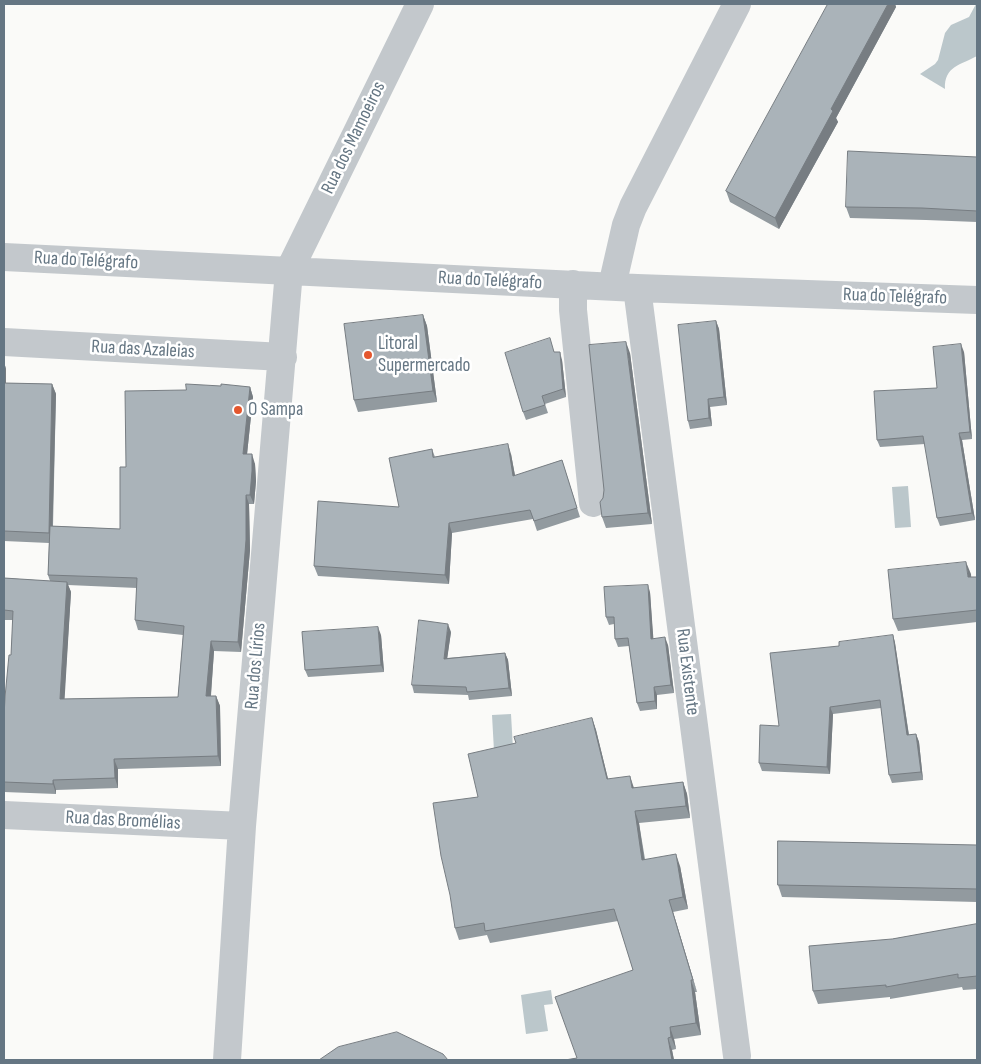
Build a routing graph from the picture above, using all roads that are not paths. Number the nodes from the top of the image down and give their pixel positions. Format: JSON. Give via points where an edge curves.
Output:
{"nodes":[{"id":1,"x":420,"y":4,"type":"edge"},
{"id":2,"x":737,"y":4,"type":"edge"},
{"id":3,"x":4,"y":257,"type":"edge"},
{"id":4,"x":289,"y":272,"type":"junction"},
{"id":5,"x":573,"y":284,"type":"junction"},
{"id":6,"x":624,"y":287,"type":"junction"},
{"id":7,"x":977,"y":300,"type":"edge"},
{"id":8,"x":4,"y":342,"type":"edge"},
{"id":9,"x":283,"y":357,"type":"junction"},
{"id":10,"x":593,"y":503,"type":"dead end"},
{"id":11,"x":4,"y":815,"type":"edge"},
{"id":12,"x":242,"y":826,"type":"junction"},
{"id":13,"x":737,"y":1056,"type":"dead end"},
{"id":14,"x":227,"y":1060,"type":"edge"}],
"edges":[{"from":1,"to":4,"type":"street","name":"Rua dos Mamoeiros"},
{"from":2,"to":6,"type":"street","via":[[626,224]]},
{"from":3,"to":4,"type":"street","name":"Rua do Telégrafo"},
{"from":4,"to":5,"type":"street","name":"Rua do Telégrafo"},
{"from":4,"to":9,"type":"street","name":"Rua dos Lírios"},
{"from":5,"to":6,"type":"street","name":"Rua do Telégrafo"},
{"from":5,"to":10,"type":"street"},
{"from":6,"to":7,"type":"street","name":"Rua do Telégrafo"},
{"from":6,"to":13,"type":"street","name":"Rua Existente"},
{"from":8,"to":9,"type":"street","name":"Rua das Azaleias"},
{"from":9,"to":12,"type":"street","name":"Rua dos Lírios"},
{"from":11,"to":12,"type":"street","name":"Rua das Bromélias"},
{"from":12,"to":14,"type":"street","name":"Rua dos Lírios"}]}
